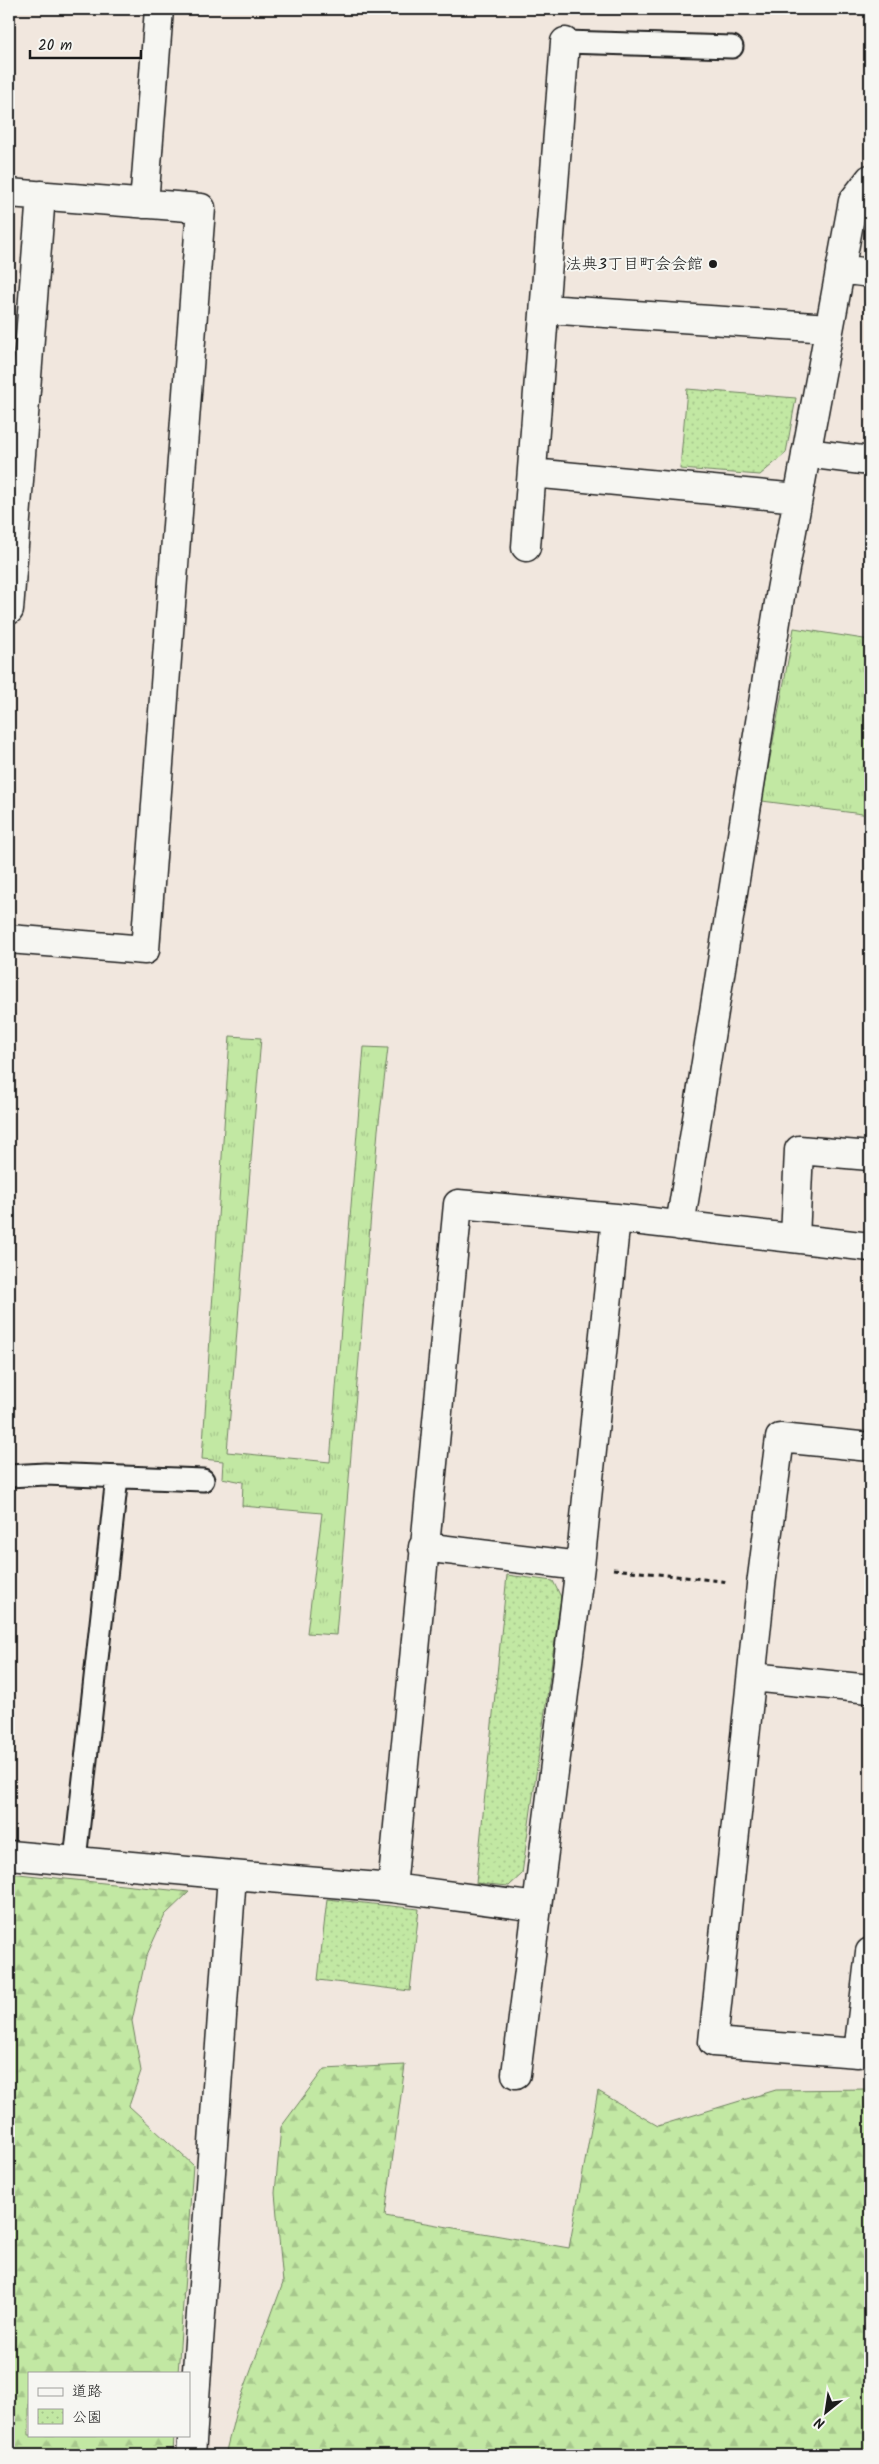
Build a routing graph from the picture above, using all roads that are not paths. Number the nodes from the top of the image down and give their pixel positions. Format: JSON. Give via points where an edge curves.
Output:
{"nodes":[{"id":1,"x":159,"y":9,"type":"edge"},
{"id":2,"x":565,"y":42,"type":"joint"},
{"id":3,"x":732,"y":47,"type":"dead end"},
{"id":4,"x":870,"y":179,"type":"edge"},
{"id":5,"x":9,"y":193,"type":"edge"},
{"id":6,"x":41,"y":195,"type":"junction"},
{"id":7,"x":144,"y":204,"type":"junction"},
{"id":8,"x":840,"y":268,"type":"junction"},
{"id":9,"x":870,"y":273,"type":"edge"},
{"id":10,"x":544,"y":309,"type":"junction"},
{"id":11,"x":829,"y":328,"type":"junction"},
{"id":12,"x":806,"y":453,"type":"junction"},
{"id":13,"x":870,"y":461,"type":"edge"},
{"id":14,"x":532,"y":473,"type":"junction"},
{"id":15,"x":798,"y":498,"type":"junction"},
{"id":16,"x":526,"y":547,"type":"dead end"},
{"id":17,"x":9,"y":610,"type":"edge"},
{"id":18,"x":9,"y":939,"type":"edge"},
{"id":19,"x":870,"y":1156,"type":"edge"},
{"id":20,"x":616,"y":1218,"type":"junction"},
{"id":21,"x":680,"y":1226,"type":"junction"},
{"id":22,"x":795,"y":1238,"type":"junction"},
{"id":23,"x":870,"y":1247,"type":"edge"},
{"id":24,"x":870,"y":1447,"type":"edge"},
{"id":25,"x":9,"y":1476,"type":"edge"},
{"id":26,"x":117,"y":1477,"type":"junction"},
{"id":27,"x":203,"y":1480,"type":"dead end"},
{"id":28,"x":423,"y":1547,"type":"junction"},
{"id":29,"x":580,"y":1566,"type":"junction"},
{"id":30,"x":752,"y":1677,"type":"junction"},
{"id":31,"x":870,"y":1689,"type":"edge"},
{"id":32,"x":9,"y":1855,"type":"edge"},
{"id":33,"x":75,"y":1860,"type":"junction"},
{"id":34,"x":232,"y":1874,"type":"junction"},
{"id":35,"x":392,"y":1888,"type":"junction"},
{"id":36,"x":537,"y":1907,"type":"junction"},
{"id":37,"x":870,"y":1952,"type":"edge"},
{"id":38,"x":516,"y":2074,"type":"dead end"},
{"id":39,"x":191,"y":2455,"type":"edge"}],
"edges":[{"from":1,"to":7,"type":"street"},
{"from":2,"to":3,"type":"lane"},
{"from":2,"to":10,"type":"street"},
{"from":4,"to":8,"type":"street","via":[[852,201]]},
{"from":5,"to":6,"type":"street"},
{"from":6,"to":7,"type":"street"},
{"from":6,"to":17,"type":"street"},
{"from":7,"to":18,"type":"street","via":[[201,208],[145,950]]},
{"from":8,"to":9,"type":"street"},
{"from":8,"to":11,"type":"street"},
{"from":10,"to":11,"type":"street"},
{"from":10,"to":14,"type":"street"},
{"from":11,"to":12,"type":"street"},
{"from":12,"to":13,"type":"street"},
{"from":12,"to":15,"type":"street"},
{"from":14,"to":15,"type":"street"},
{"from":14,"to":16,"type":"street"},
{"from":15,"to":21,"type":"street"},
{"from":19,"to":22,"type":"street","via":[[799,1150]]},
{"from":20,"to":21,"type":"street"},
{"from":20,"to":28,"type":"street","via":[[458,1204]]},
{"from":20,"to":29,"type":"street"},
{"from":21,"to":22,"type":"street"},
{"from":22,"to":23,"type":"street"},
{"from":24,"to":30,"type":"street","via":[[780,1438]]},
{"from":25,"to":26,"type":"lane"},
{"from":26,"to":27,"type":"lane"},
{"from":26,"to":33,"type":"lane"},
{"from":28,"to":29,"type":"street"},
{"from":28,"to":35,"type":"street"},
{"from":29,"to":36,"type":"street"},
{"from":30,"to":31,"type":"street"},
{"from":30,"to":37,"type":"street","via":[[713,2042],[858,2053]]},
{"from":32,"to":33,"type":"street"},
{"from":33,"to":34,"type":"street"},
{"from":34,"to":35,"type":"street"},
{"from":34,"to":39,"type":"street"},
{"from":35,"to":36,"type":"street"},
{"from":36,"to":38,"type":"street"}]}
